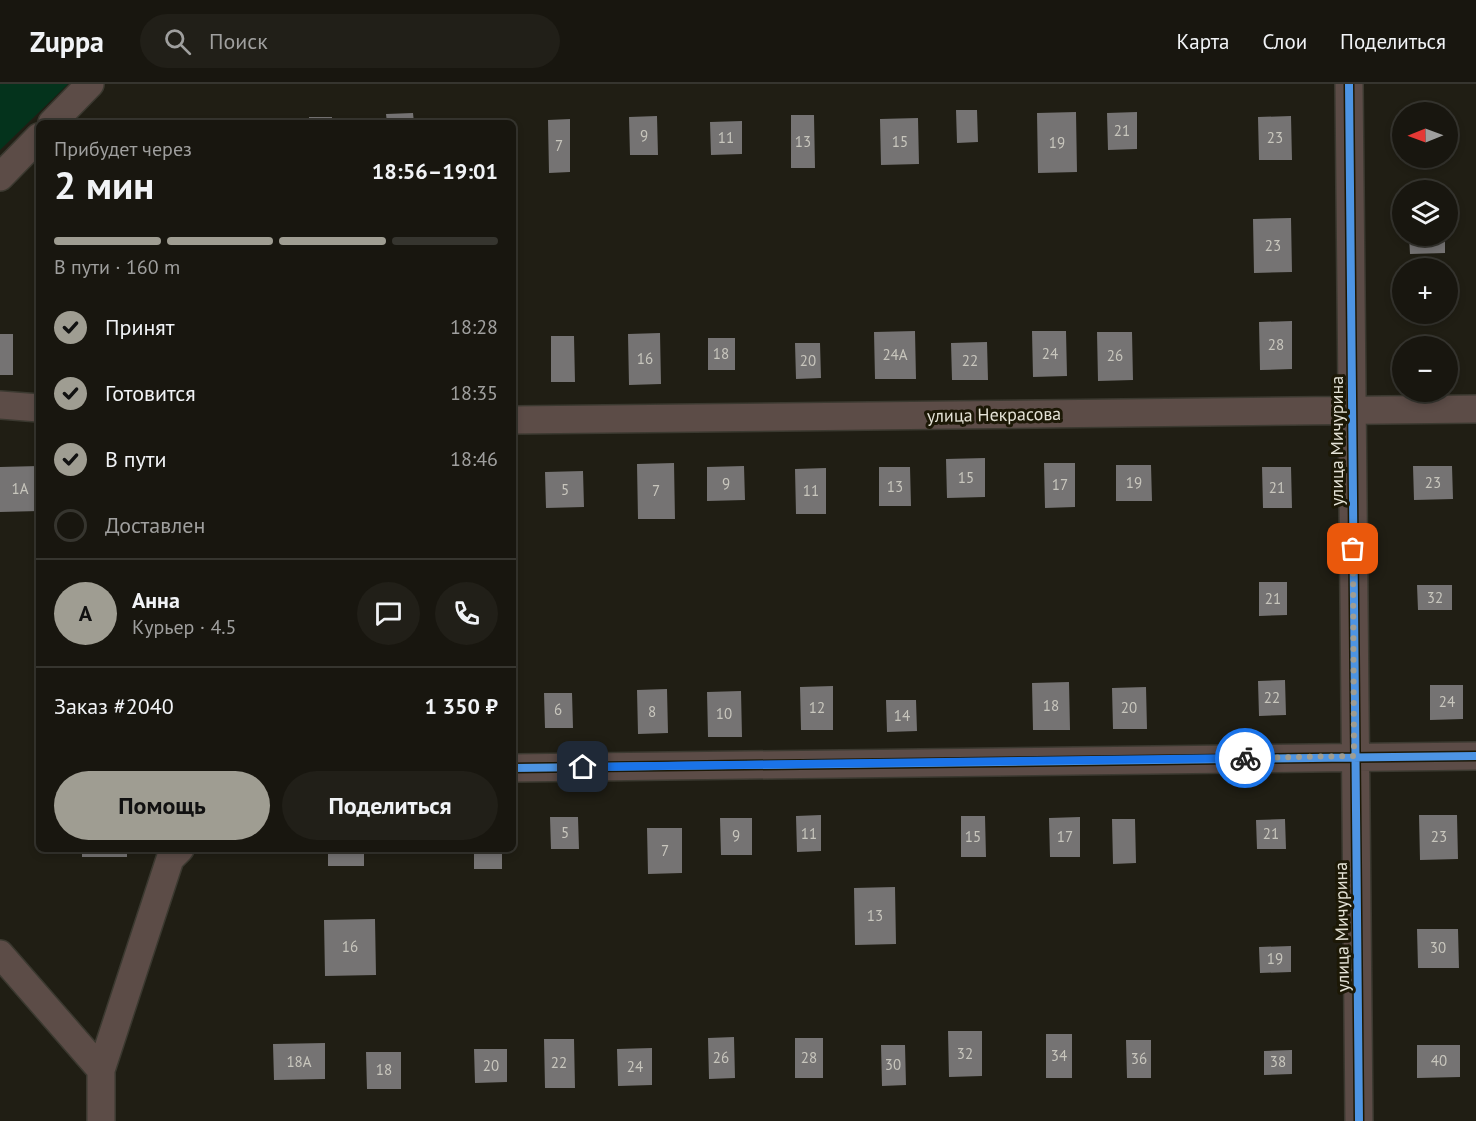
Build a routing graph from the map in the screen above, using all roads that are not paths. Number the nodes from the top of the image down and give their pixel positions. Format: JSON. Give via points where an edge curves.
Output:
{"nodes":[{"id":1,"x":90,"y":84,"type":"edge"},
{"id":2,"x":1349,"y":84,"type":"edge"},
{"id":3,"x":55,"y":120,"type":"edge"},
{"id":4,"x":36,"y":139,"type":"edge"},
{"id":5,"x":0,"y":177,"type":"edge"},
{"id":6,"x":0,"y":405,"type":"edge"},
{"id":7,"x":36,"y":408,"type":"edge"},
{"id":8,"x":1476,"y":410,"type":"edge"},
{"id":9,"x":1352,"y":411,"type":"junction"},
{"id":10,"x":516,"y":420,"type":"edge"},
{"id":11,"x":1354,"y":756,"type":"junction"},
{"id":12,"x":1476,"y":756,"type":"edge"},
{"id":13,"x":516,"y":768,"type":"edge"},
{"id":14,"x":177,"y":852,"type":"edge"},
{"id":15,"x":0,"y":954,"type":"edge"},
{"id":16,"x":101,"y":1070,"type":"junction"},
{"id":17,"x":101,"y":1121,"type":"edge"},
{"id":18,"x":1359,"y":1121,"type":"edge"}],
"edges":[{"from":1,"to":3,"type":"street"},
{"from":2,"to":9,"type":"street","name":"улица Мичурина"},
{"from":4,"to":5,"type":"street"},
{"from":6,"to":7,"type":"street"},
{"from":8,"to":9,"type":"street","name":"улица Некрасова"},
{"from":9,"to":10,"type":"street","name":"улица Некрасова"},
{"from":9,"to":11,"type":"street","name":"улица Мичурина"},
{"from":11,"to":12,"type":"street"},
{"from":11,"to":13,"type":"street"},
{"from":11,"to":18,"type":"street","name":"улица Мичурина"},
{"from":14,"to":16,"type":"street","via":[[170,860]]},
{"from":15,"to":16,"type":"street"},
{"from":16,"to":17,"type":"street"}]}
